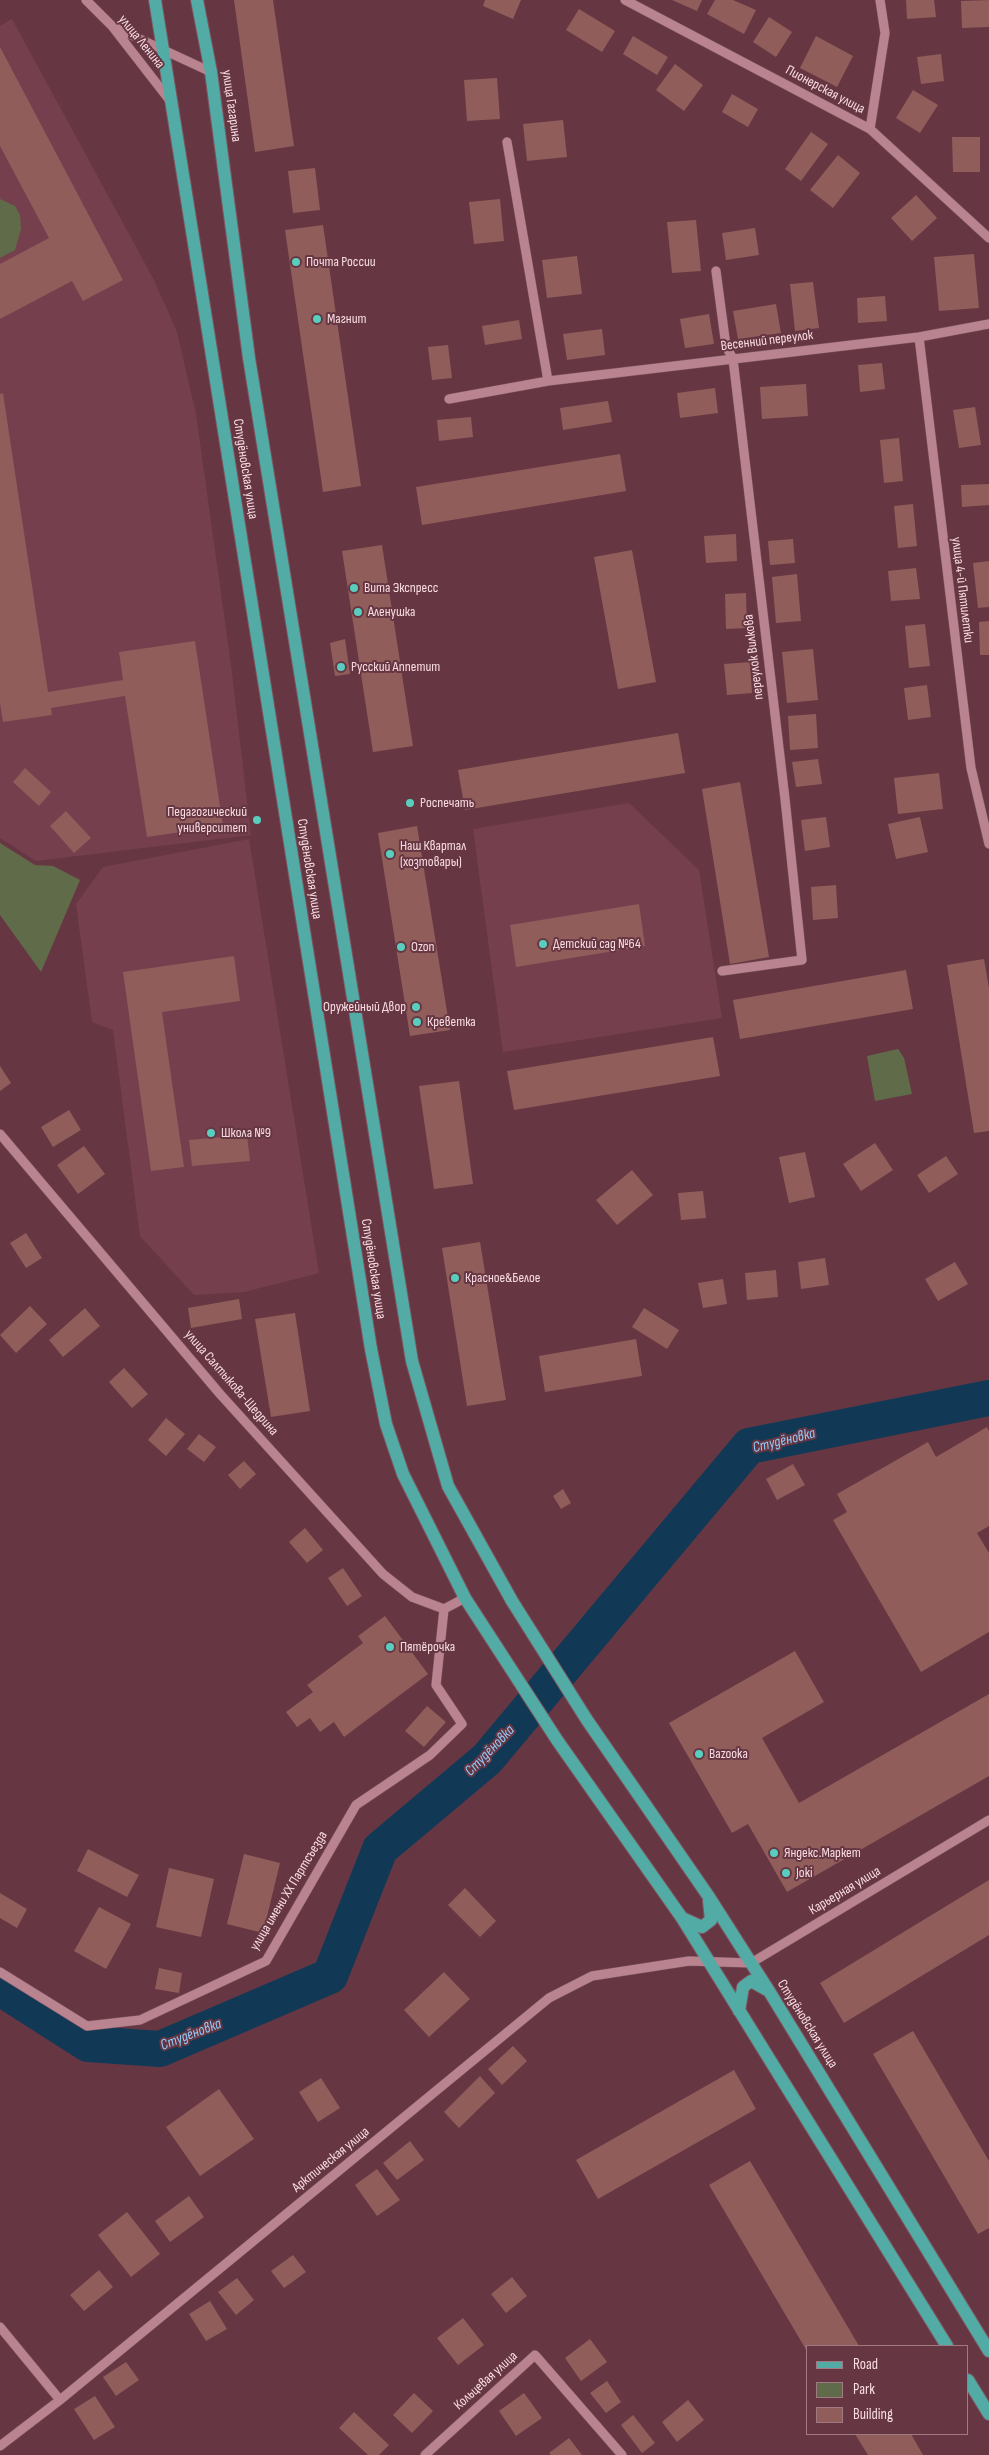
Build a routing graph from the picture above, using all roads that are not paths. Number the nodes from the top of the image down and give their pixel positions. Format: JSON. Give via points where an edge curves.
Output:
{"nodes":[{"id":1,"x":86,"y":0,"type":"edge"},
{"id":2,"x":155,"y":0,"type":"edge"},
{"id":3,"x":197,"y":0,"type":"edge"},
{"id":4,"x":626,"y":0,"type":"edge"},
{"id":5,"x":880,"y":0,"type":"edge"},
{"id":6,"x":112,"y":26,"type":"junction"},
{"id":7,"x":163,"y":50,"type":"junction"},
{"id":8,"x":211,"y":72,"type":"junction"},
{"id":9,"x":172,"y":102,"type":"junction"},
{"id":10,"x":870,"y":129,"type":"junction"},
{"id":11,"x":507,"y":142,"type":"dead end"},
{"id":12,"x":232,"y":218,"type":"joint"},
{"id":13,"x":989,"y":238,"type":"edge"},
{"id":14,"x":716,"y":271,"type":"dead end"},
{"id":15,"x":989,"y":324,"type":"edge"},
{"id":16,"x":919,"y":337,"type":"junction"},
{"id":17,"x":733,"y":359,"type":"junction"},
{"id":18,"x":548,"y":382,"type":"junction"},
{"id":19,"x":449,"y":399,"type":"dead end"},
{"id":20,"x":989,"y":844,"type":"edge"},
{"id":21,"x":722,"y":971,"type":"dead end"},
{"id":22,"x":0,"y":1134,"type":"edge"},
{"id":23,"x":465,"y":1598,"type":"junction"},
{"id":24,"x":444,"y":1609,"type":"junction"},
{"id":25,"x":989,"y":1820,"type":"edge"},
{"id":26,"x":709,"y":1897,"type":"junction"},
{"id":27,"x":682,"y":1918,"type":"junction"},
{"id":28,"x":709,"y":1963,"type":"junction"},
{"id":29,"x":751,"y":1963,"type":"junction"},
{"id":30,"x":0,"y":1972,"type":"edge"},
{"id":31,"x":769,"y":1991,"type":"junction"},
{"id":32,"x":739,"y":2011,"type":"junction"},
{"id":33,"x":0,"y":2327,"type":"edge"},
{"id":34,"x":946,"y":2345,"type":"edge"},
{"id":35,"x":989,"y":2351,"type":"edge"},
{"id":36,"x":969,"y":2382,"type":"edge"},
{"id":37,"x":60,"y":2400,"type":"junction"},
{"id":38,"x":989,"y":2414,"type":"edge"},
{"id":39,"x":0,"y":2446,"type":"edge"},
{"id":40,"x":425,"y":2455,"type":"edge"},
{"id":41,"x":622,"y":2455,"type":"edge"}],
"edges":[{"from":1,"to":6,"type":"street","name":"улица Ленина"},
{"from":2,"to":7,"type":"main road"},
{"from":3,"to":8,"type":"main road","name":"улица Гагарина"},
{"from":4,"to":10,"type":"street","name":"Пионерская улица"},
{"from":5,"to":10,"type":"street","via":[[885,32]]},
{"from":6,"to":7,"type":"street"},
{"from":6,"to":9,"type":"street","name":"улица Ленина"},
{"from":7,"to":8,"type":"street"},
{"from":7,"to":9,"type":"main road"},
{"from":8,"to":12,"type":"main road","name":"улица Гагарина"},
{"from":9,"to":23,"type":"main road","name":"Студёновская улица","via":[[371,1349],[386,1424],[403,1474]]},
{"from":10,"to":13,"type":"street","name":"Пионерская улица"},
{"from":11,"to":18,"type":"street"},
{"from":12,"to":26,"type":"main road","name":"Студёновская улица","via":[[251,368],[412,1361],[448,1486],[512,1601],[587,1720]]},
{"from":14,"to":17,"type":"street","name":"переулок Вилкова","via":[[726,346]]},
{"from":15,"to":16,"type":"street","name":"Весенний переулок"},
{"from":16,"to":17,"type":"street","name":"Весенний переулок"},
{"from":16,"to":20,"type":"street","name":"улица 4-й Пятилетки","via":[[971,768]]},
{"from":17,"to":18,"type":"street","name":"Весенний переулок"},
{"from":17,"to":21,"type":"street","name":"переулок Вилкова","via":[[802,960]]},
{"from":18,"to":19,"type":"street","name":"Весенний переулок"},
{"from":22,"to":24,"type":"street","name":"улица Салтыкова-Щедрина","via":[[220,1394],[383,1574],[412,1598]]},
{"from":23,"to":24,"type":"street"},
{"from":23,"to":27,"type":"main road","name":"Студёновская улица","via":[[557,1740]]},
{"from":24,"to":30,"type":"street","name":"улица имени ХХ Партсъезда","via":[[436,1685],[462,1724],[430,1755],[356,1805],[266,1961],[140,2020],[87,2026]]},
{"from":25,"to":29,"type":"street","name":"Карьерная улица"},
{"from":26,"to":27,"type":"main road","via":[[711,1920],[702,1927]]},
{"from":26,"to":29,"type":"main road","name":"Студёновская улица"},
{"from":27,"to":28,"type":"main road"},
{"from":28,"to":29,"type":"street"},
{"from":28,"to":32,"type":"main road"},
{"from":28,"to":37,"type":"street","name":"Арктическая улица","via":[[689,1961],[592,1976],[549,1998]]},
{"from":29,"to":31,"type":"main road","name":"Студёновская улица"},
{"from":31,"to":32,"type":"main road","via":[[751,1981],[744,1987]]},
{"from":31,"to":35,"type":"main road","name":"Студёновская улица"},
{"from":32,"to":34,"type":"main road"},
{"from":33,"to":37,"type":"street"},
{"from":36,"to":38,"type":"main road"},
{"from":37,"to":39,"type":"street","name":"Арктическая улица"},
{"from":40,"to":41,"type":"street","name":"Кольцевая улица","via":[[535,2355]]}]}
